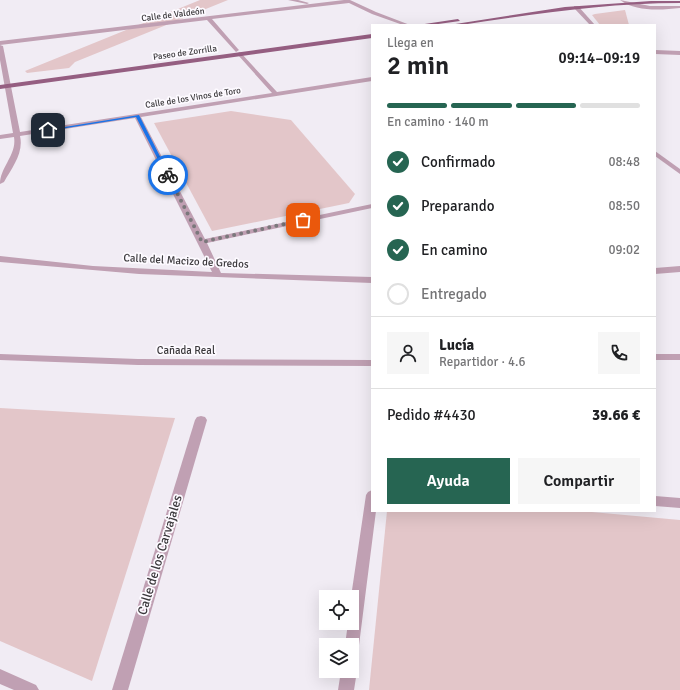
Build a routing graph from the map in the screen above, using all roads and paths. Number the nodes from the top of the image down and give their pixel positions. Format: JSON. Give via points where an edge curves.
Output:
{"nodes":[{"id":1,"x":290,"y":0,"type":"edge"},
{"id":2,"x":608,"y":0,"type":"edge"},
{"id":3,"x":347,"y":1,"type":"edge"},
{"id":4,"x":624,"y":1,"type":"edge"},
{"id":5,"x":680,"y":2,"type":"edge"},
{"id":6,"x":578,"y":4,"type":"edge"},
{"id":7,"x":602,"y":4,"type":"junction"},
{"id":8,"x":318,"y":5,"type":"junction"},
{"id":9,"x":638,"y":5,"type":"junction"},
{"id":10,"x":680,"y":8,"type":"edge"},
{"id":11,"x":208,"y":18,"type":"junction"},
{"id":12,"x":405,"y":24,"type":"edge"},
{"id":13,"x":428,"y":24,"type":"edge"},
{"id":14,"x":457,"y":24,"type":"edge"},
{"id":15,"x":591,"y":24,"type":"edge"},
{"id":16,"x":371,"y":32,"type":"edge"},
{"id":17,"x":371,"y":36,"type":"edge"},
{"id":18,"x":0,"y":44,"type":"edge"},
{"id":19,"x":238,"y":52,"type":"junction"},
{"id":20,"x":656,"y":52,"type":"edge"},
{"id":21,"x":680,"y":53,"type":"edge"},
{"id":22,"x":371,"y":79,"type":"edge"},
{"id":23,"x":5,"y":83,"type":"edge"},
{"id":24,"x":0,"y":87,"type":"edge"},
{"id":25,"x":276,"y":94,"type":"junction"},
{"id":26,"x":138,"y":116,"type":"junction"},
{"id":27,"x":18,"y":134,"type":"junction"},
{"id":28,"x":0,"y":137,"type":"edge"},
{"id":29,"x":656,"y":154,"type":"edge"},
{"id":30,"x":680,"y":172,"type":"edge"},
{"id":31,"x":0,"y":182,"type":"edge"},
{"id":32,"x":371,"y":206,"type":"edge"},
{"id":33,"x":202,"y":242,"type":"junction"},
{"id":34,"x":0,"y":259,"type":"edge"},
{"id":35,"x":680,"y":270,"type":"edge"},
{"id":36,"x":656,"y":271,"type":"edge"},
{"id":37,"x":218,"y":275,"type":"junction"},
{"id":38,"x":371,"y":280,"type":"edge"},
{"id":39,"x":0,"y":356,"type":"edge"},
{"id":40,"x":656,"y":357,"type":"edge"},
{"id":41,"x":680,"y":357,"type":"edge"},
{"id":42,"x":371,"y":363,"type":"edge"},
{"id":43,"x":200,"y":420,"type":"dead end"},
{"id":44,"x":656,"y":501,"type":"edge"},
{"id":45,"x":371,"y":502,"type":"edge"},
{"id":46,"x":680,"y":504,"type":"edge"},
{"id":47,"x":353,"y":638,"type":"edge"},
{"id":48,"x":0,"y":676,"type":"edge"},
{"id":49,"x":347,"y":678,"type":"edge"},
{"id":50,"x":31,"y":690,"type":"edge"},
{"id":51,"x":120,"y":690,"type":"edge"},
{"id":52,"x":346,"y":690,"type":"edge"}],
"edges":[{"from":1,"to":8,"type":"street"},
{"from":2,"to":6,"type":"main road"},
{"from":3,"to":8,"type":"street","name":"Calle de Valdeón"},
{"from":3,"to":12,"type":"street"},
{"from":4,"to":5,"type":"main road"},
{"from":4,"to":7,"type":"main road"},
{"from":4,"to":9,"type":"street"},
{"from":6,"to":7,"type":"main road"},
{"from":6,"to":13,"type":"main road"},
{"from":6,"to":14,"type":"main road"},
{"from":6,"to":15,"type":"street"},
{"from":7,"to":9,"type":"main road"},
{"from":8,"to":11,"type":"street","name":"Calle de Valdeón"},
{"from":9,"to":10,"type":"street"},
{"from":11,"to":18,"type":"street","name":"Calle de Valdeón"},
{"from":11,"to":19,"type":"street"},
{"from":16,"to":19,"type":"main road","name":"Paseo de Zorrilla"},
{"from":17,"to":19,"type":"main road","name":"Paseo de Zorrilla"},
{"from":18,"to":23,"type":"street"},
{"from":19,"to":23,"type":"main road","name":"Paseo de Zorrilla"},
{"from":19,"to":25,"type":"street"},
{"from":20,"to":21,"type":"street"},
{"from":22,"to":25,"type":"street","name":"Calle de los Vinos de Toro"},
{"from":23,"to":24,"type":"main road","name":"Paseo de Zorrilla"},
{"from":23,"to":27,"type":"street"},
{"from":25,"to":26,"type":"street","name":"Calle de los Vinos de Toro"},
{"from":26,"to":27,"type":"street","name":"Calle de los Vinos de Toro"},
{"from":26,"to":33,"type":"street"},
{"from":27,"to":28,"type":"street","name":"Calle de los Vinos de Toro"},
{"from":27,"to":31,"type":"street","via":[[14,157]]},
{"from":29,"to":30,"type":"street"},
{"from":32,"to":33,"type":"street"},
{"from":33,"to":37,"type":"street"},
{"from":34,"to":37,"type":"street","name":"Calle del Macizo de Gredos"},
{"from":35,"to":36,"type":"street"},
{"from":37,"to":38,"type":"street","name":"Calle del Macizo de Gredos"},
{"from":39,"to":42,"type":"street","name":"Cañada Real","via":[[138,362]]},
{"from":40,"to":41,"type":"street"},
{"from":43,"to":51,"type":"street","name":"Calle de los Carvajales"},
{"from":44,"to":46,"type":"street"},
{"from":45,"to":47,"type":"street"},
{"from":48,"to":50,"type":"street"},
{"from":49,"to":52,"type":"street"}]}
